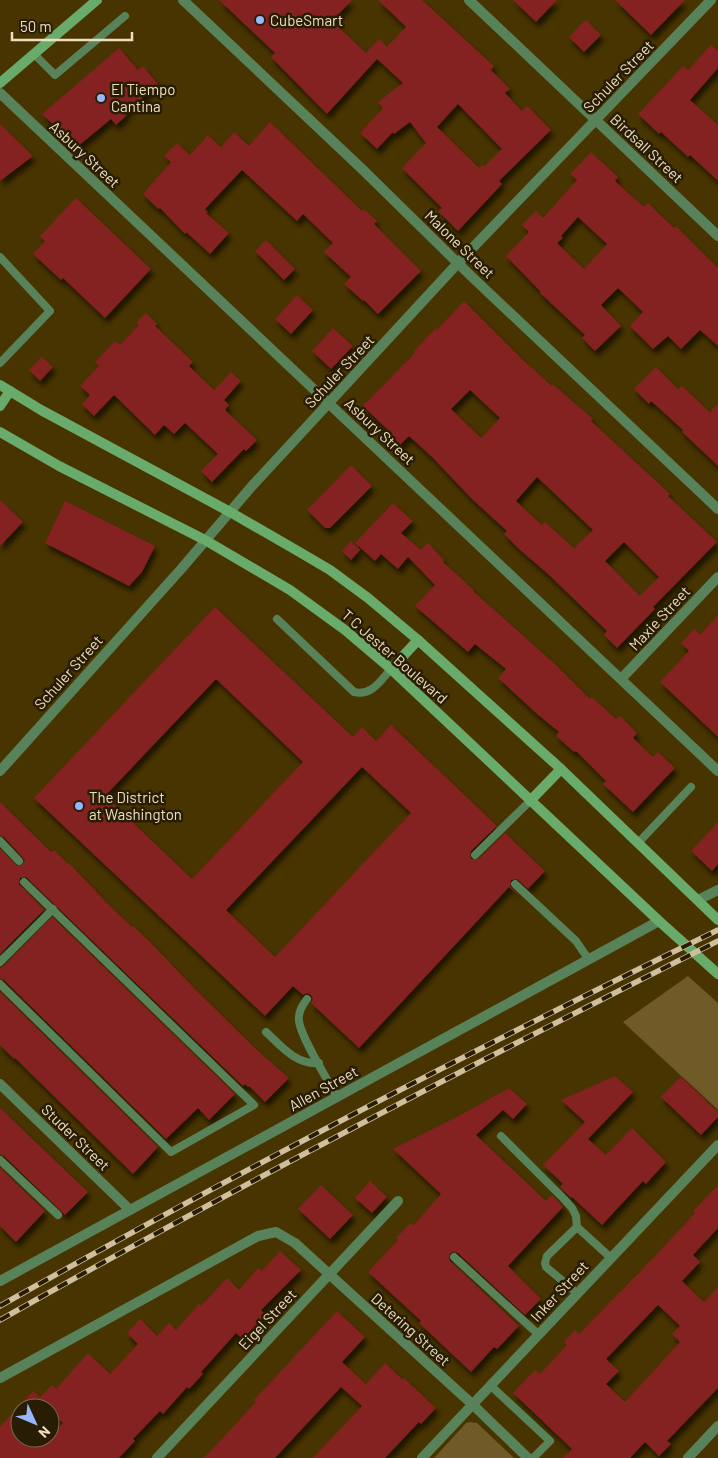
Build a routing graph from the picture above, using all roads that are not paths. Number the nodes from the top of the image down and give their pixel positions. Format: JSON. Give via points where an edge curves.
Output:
{"nodes":[{"id":1,"x":97,"y":0,"type":"edge"},
{"id":2,"x":183,"y":0,"type":"edge"},
{"id":3,"x":469,"y":0,"type":"edge"},
{"id":4,"x":711,"y":0,"type":"edge"},
{"id":5,"x":125,"y":16,"type":"dead end"},
{"id":6,"x":34,"y":54,"type":"junction"},
{"id":7,"x":0,"y":83,"type":"edge"},
{"id":8,"x":0,"y":94,"type":"edge"},
{"id":9,"x":596,"y":120,"type":"junction"},
{"id":10,"x":718,"y":236,"type":"edge"},
{"id":11,"x":0,"y":257,"type":"edge"},
{"id":12,"x":458,"y":263,"type":"junction"},
{"id":13,"x":0,"y":363,"type":"edge"},
{"id":14,"x":0,"y":385,"type":"edge"},
{"id":15,"x":10,"y":391,"type":"junction"},
{"id":16,"x":329,"y":404,"type":"junction"},
{"id":17,"x":0,"y":406,"type":"edge"},
{"id":18,"x":0,"y":432,"type":"edge"},
{"id":19,"x":718,"y":509,"type":"edge"},
{"id":20,"x":230,"y":512,"type":"junction"},
{"id":21,"x":205,"y":540,"type":"junction"},
{"id":22,"x":718,"y":577,"type":"edge"},
{"id":23,"x":277,"y":619,"type":"dead end"},
{"id":24,"x":418,"y":640,"type":"junction"},
{"id":25,"x":391,"y":669,"type":"junction"},
{"id":26,"x":621,"y":679,"type":"junction"},
{"id":27,"x":561,"y":769,"type":"junction"},
{"id":28,"x":0,"y":771,"type":"edge"},
{"id":29,"x":718,"y":771,"type":"edge"},
{"id":30,"x":691,"y":787,"type":"dead end"},
{"id":31,"x":530,"y":801,"type":"junction"},
{"id":32,"x":0,"y":842,"type":"edge"},
{"id":33,"x":638,"y":843,"type":"junction"},
{"id":34,"x":476,"y":855,"type":"dead end"},
{"id":35,"x":19,"y":861,"type":"dead end"},
{"id":36,"x":24,"y":882,"type":"dead end"},
{"id":37,"x":515,"y":884,"type":"dead end"},
{"id":38,"x":718,"y":890,"type":"edge"},
{"id":39,"x":698,"y":900,"type":"junction"},
{"id":40,"x":53,"y":908,"type":"junction"},
{"id":41,"x":718,"y":920,"type":"edge"},
{"id":42,"x":659,"y":921,"type":"junction"},
{"id":43,"x":589,"y":960,"type":"junction"},
{"id":44,"x":0,"y":962,"type":"edge"},
{"id":45,"x":718,"y":974,"type":"edge"},
{"id":46,"x":0,"y":984,"type":"edge"},
{"id":47,"x":307,"y":999,"type":"dead end"},
{"id":48,"x":266,"y":1032,"type":"dead end"},
{"id":49,"x":319,"y":1063,"type":"junction"},
{"id":50,"x":0,"y":1084,"type":"edge"},
{"id":51,"x":337,"y":1097,"type":"junction"},
{"id":52,"x":501,"y":1136,"type":"dead end"},
{"id":53,"x":718,"y":1144,"type":"edge"},
{"id":54,"x":0,"y":1160,"type":"edge"},
{"id":55,"x":398,"y":1201,"type":"dead end"},
{"id":56,"x":130,"y":1210,"type":"junction"},
{"id":57,"x":58,"y":1215,"type":"dead end"},
{"id":58,"x":577,"y":1227,"type":"junction"},
{"id":59,"x":454,"y":1257,"type":"dead end"},
{"id":60,"x":611,"y":1258,"type":"junction"},
{"id":61,"x":329,"y":1275,"type":"junction"},
{"id":62,"x":0,"y":1281,"type":"edge"},
{"id":63,"x":578,"y":1293,"type":"junction"},
{"id":64,"x":538,"y":1334,"type":"junction"},
{"id":65,"x":0,"y":1378,"type":"edge"},
{"id":66,"x":490,"y":1385,"type":"junction"},
{"id":67,"x":472,"y":1404,"type":"junction"},
{"id":68,"x":718,"y":1426,"type":"edge"},
{"id":69,"x":158,"y":1458,"type":"edge"},
{"id":70,"x":422,"y":1458,"type":"edge"},
{"id":71,"x":528,"y":1458,"type":"edge"},
{"id":72,"x":533,"y":1458,"type":"edge"},
{"id":73,"x":688,"y":1458,"type":"edge"}],
"edges":[{"from":1,"to":6,"type":"main road"},
{"from":2,"to":12,"type":"street","name":"Malone Street"},
{"from":3,"to":9,"type":"street","name":"Birdsall Street"},
{"from":4,"to":9,"type":"street","name":"Schuler Street"},
{"from":5,"to":6,"type":"lane","via":[[55,75]]},
{"from":6,"to":7,"type":"main road"},
{"from":8,"to":16,"type":"street","name":"Asbury Street"},
{"from":9,"to":10,"type":"street","name":"Birdsall Street"},
{"from":9,"to":12,"type":"street","name":"Schuler Street"},
{"from":11,"to":13,"type":"lane","via":[[50,310]]},
{"from":12,"to":16,"type":"street","name":"Schuler Street"},
{"from":12,"to":19,"type":"street","name":"Malone Street"},
{"from":14,"to":15,"type":"main road","name":"T C Jester Boulevard"},
{"from":15,"to":17,"type":"main road"},
{"from":15,"to":20,"type":"main road","name":"T C Jester Boulevard"},
{"from":16,"to":20,"type":"street","name":"Schuler Street"},
{"from":16,"to":26,"type":"street","name":"Asbury Street"},
{"from":18,"to":21,"type":"main road","name":"T C Jester Boulevard"},
{"from":20,"to":21,"type":"street","name":"Schuler Street"},
{"from":20,"to":24,"type":"main road","name":"T C Jester Boulevard","via":[[330,570]]},
{"from":21,"to":25,"type":"main road","name":"T C Jester Boulevard","via":[[290,590]]},
{"from":21,"to":28,"type":"street","name":"Schuler Street"},
{"from":22,"to":26,"type":"street","name":"Maxie Street"},
{"from":23,"to":25,"type":"lane","via":[[354,692],[370,691]]},
{"from":24,"to":25,"type":"main road"},
{"from":24,"to":27,"type":"main road","name":"T C Jester Boulevard"},
{"from":25,"to":31,"type":"main road","name":"T C Jester Boulevard"},
{"from":26,"to":29,"type":"street","name":"Asbury Street"},
{"from":27,"to":31,"type":"main road"},
{"from":27,"to":33,"type":"main road","name":"T C Jester Boulevard"},
{"from":30,"to":33,"type":"lane"},
{"from":31,"to":34,"type":"lane"},
{"from":31,"to":42,"type":"main road","name":"T C Jester Boulevard"},
{"from":32,"to":35,"type":"lane"},
{"from":33,"to":39,"type":"main road","name":"T C Jester Boulevard"},
{"from":36,"to":40,"type":"lane"},
{"from":37,"to":43,"type":"lane","via":[[576,942]]},
{"from":38,"to":39,"type":"street"},
{"from":39,"to":41,"type":"main road","name":"T C Jester Boulevard"},
{"from":40,"to":44,"type":"lane"},
{"from":40,"to":46,"type":"lane","via":[[254,1105],[171,1152]]},
{"from":42,"to":43,"type":"street","name":"Allen Street"},
{"from":42,"to":45,"type":"main road","name":"T C Jester Boulevard"},
{"from":43,"to":51,"type":"street","name":"Allen Street"},
{"from":47,"to":49,"type":"lane","via":[[301,1008],[299,1021]]},
{"from":48,"to":49,"type":"lane","via":[[290,1055],[312,1064]]},
{"from":49,"to":51,"type":"lane"},
{"from":50,"to":56,"type":"street","name":"Studer Street"},
{"from":51,"to":56,"type":"street","name":"Allen Street"},
{"from":52,"to":58,"type":"lane","via":[[572,1208]]},
{"from":53,"to":60,"type":"street","name":"Inker Street"},
{"from":54,"to":57,"type":"lane"},
{"from":55,"to":61,"type":"street","name":"Eigel Street"},
{"from":56,"to":62,"type":"street","name":"Allen Street"},
{"from":58,"to":60,"type":"lane"},
{"from":58,"to":63,"type":"lane","via":[[547,1256],[545,1262],[546,1267]]},
{"from":59,"to":64,"type":"lane"},
{"from":60,"to":63,"type":"street","name":"Inker Street"},
{"from":61,"to":65,"type":"street","name":"Detering Street","via":[[295,1242],[276,1232],[258,1236]]},
{"from":61,"to":67,"type":"street","name":"Detering Street"},
{"from":61,"to":69,"type":"street","name":"Eigel Street"},
{"from":63,"to":64,"type":"street","name":"Inker Street"},
{"from":64,"to":66,"type":"street","name":"Inker Street"},
{"from":66,"to":67,"type":"street","name":"Inker Street"},
{"from":66,"to":72,"type":"lane","via":[[550,1441]]},
{"from":67,"to":70,"type":"street","name":"Inker Street"},
{"from":67,"to":71,"type":"street","name":"Detering Street"},
{"from":68,"to":73,"type":"street"}]}
